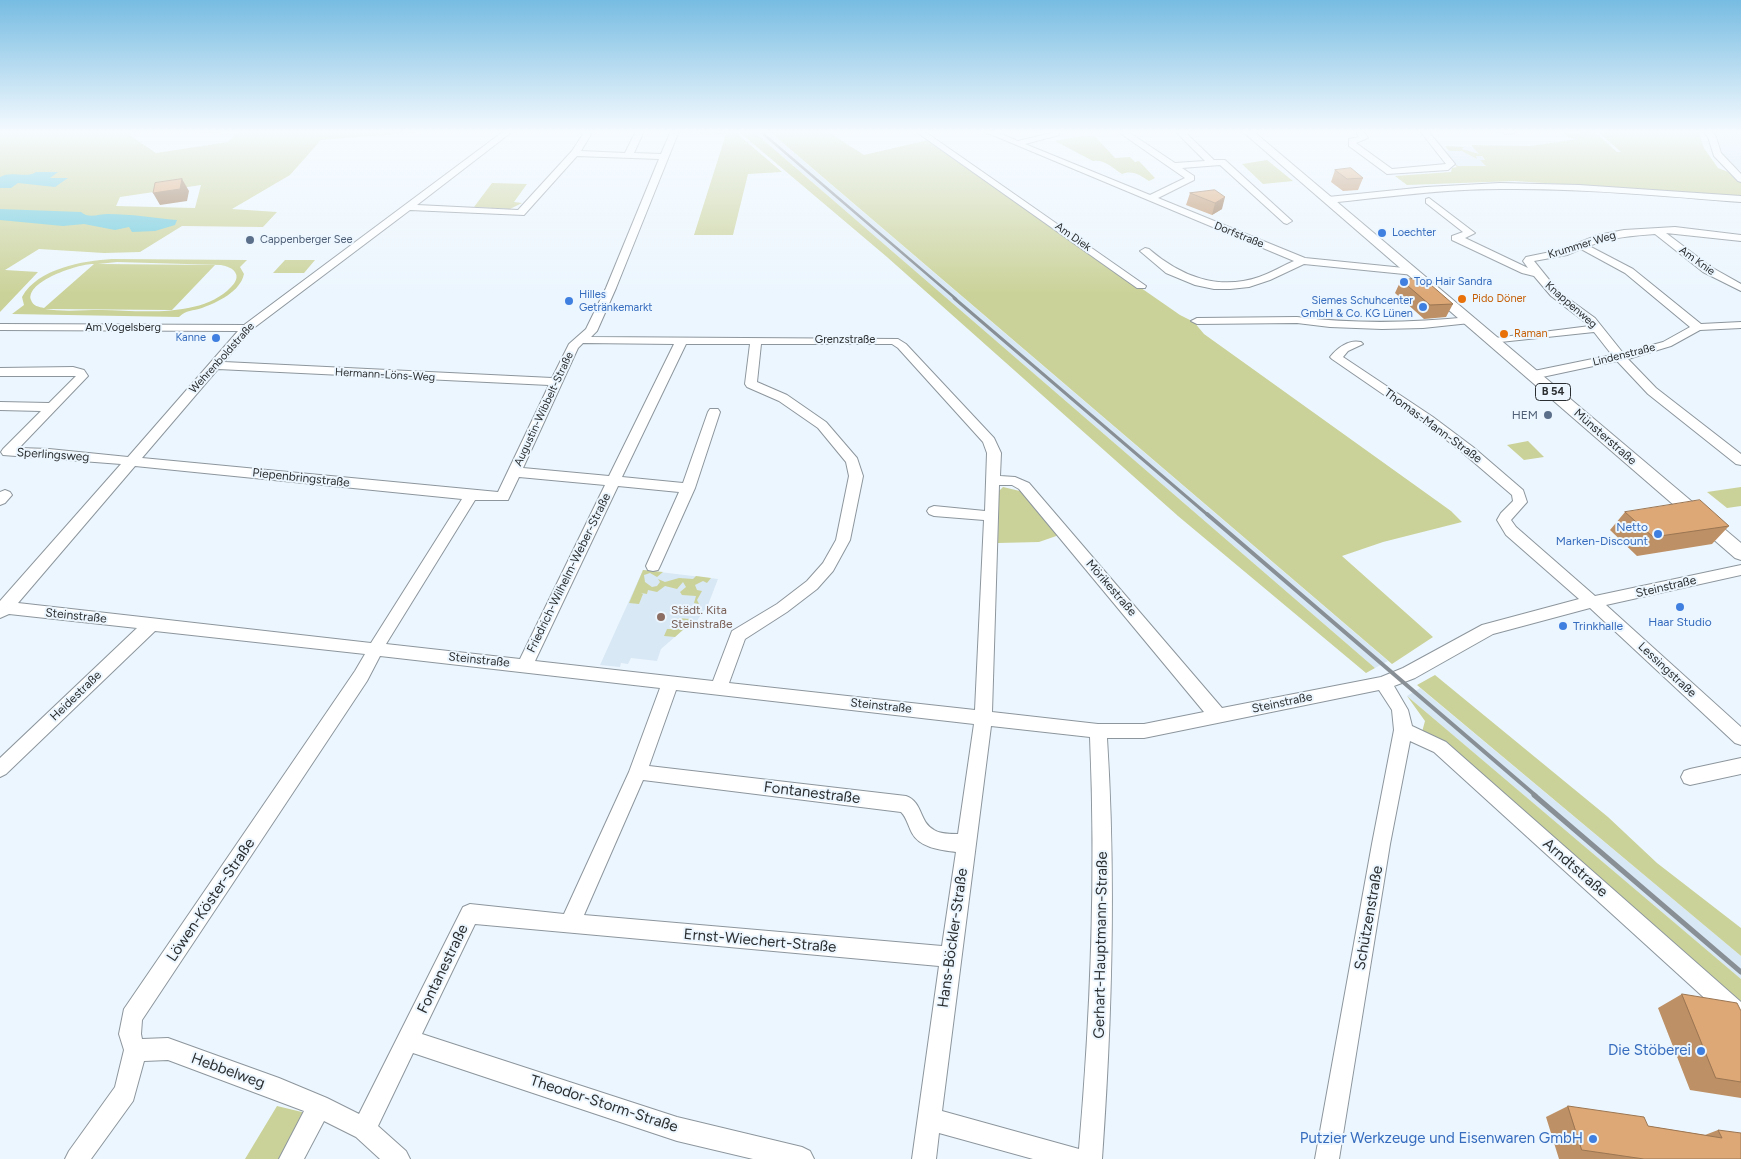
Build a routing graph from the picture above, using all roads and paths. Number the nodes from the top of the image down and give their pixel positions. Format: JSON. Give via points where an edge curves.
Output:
{"nodes":[{"id":1,"x":436,"y":185,"type":"edge"},
{"id":2,"x":546,"y":185,"type":"edge"},
{"id":3,"x":652,"y":185,"type":"edge"},
{"id":4,"x":996,"y":185,"type":"edge"},
{"id":5,"x":1120,"y":185,"type":"edge"},
{"id":6,"x":1177,"y":185,"type":"edge"},
{"id":7,"x":1247,"y":185,"type":"edge"},
{"id":8,"x":1311,"y":185,"type":"edge"},
{"id":9,"x":1151,"y":198,"type":"junction"},
{"id":10,"x":1741,"y":199,"type":"edge"},
{"id":11,"x":1328,"y":200,"type":"junction"},
{"id":12,"x":1429,"y":201,"type":"dead end"},
{"id":13,"x":407,"y":207,"type":"junction"},
{"id":14,"x":521,"y":213,"type":"junction"},
{"id":15,"x":1287,"y":221,"type":"dead end"},
{"id":16,"x":509,"y":226,"type":"dead end"},
{"id":17,"x":1656,"y":230,"type":"junction"},
{"id":18,"x":1741,"y":238,"type":"edge"},
{"id":19,"x":1580,"y":245,"type":"junction"},
{"id":20,"x":1145,"y":251,"type":"dead end"},
{"id":21,"x":1303,"y":261,"type":"junction"},
{"id":22,"x":1414,"y":272,"type":"junction"},
{"id":23,"x":1537,"y":273,"type":"junction"},
{"id":24,"x":1142,"y":286,"type":"dead end"},
{"id":25,"x":1741,"y":288,"type":"edge"},
{"id":26,"x":1470,"y":320,"type":"junction"},
{"id":27,"x":1197,"y":321,"type":"dead end"},
{"id":28,"x":1741,"y":325,"type":"edge"},
{"id":29,"x":1698,"y":327,"type":"junction"},
{"id":30,"x":0,"y":328,"type":"edge"},
{"id":31,"x":247,"y":328,"type":"junction"},
{"id":32,"x":1598,"y":328,"type":"junction"},
{"id":33,"x":581,"y":340,"type":"junction"},
{"id":34,"x":682,"y":340,"type":"junction"},
{"id":35,"x":756,"y":340,"type":"junction"},
{"id":36,"x":1495,"y":341,"type":"junction"},
{"id":37,"x":1357,"y":344,"type":"dead end"},
{"id":38,"x":1620,"y":357,"type":"junction"},
{"id":39,"x":214,"y":366,"type":"junction"},
{"id":40,"x":0,"y":372,"type":"edge"},
{"id":41,"x":1533,"y":374,"type":"junction"},
{"id":42,"x":557,"y":382,"type":"junction"},
{"id":43,"x":0,"y":406,"type":"edge"},
{"id":44,"x":52,"y":407,"type":"junction"},
{"id":45,"x":714,"y":412,"type":"dead end"},
{"id":46,"x":132,"y":461,"type":"junction"},
{"id":47,"x":1741,"y":461,"type":"edge"},
{"id":48,"x":516,"y":472,"type":"junction"},
{"id":49,"x":614,"y":480,"type":"junction"},
{"id":50,"x":993,"y":480,"type":"junction"},
{"id":51,"x":688,"y":488,"type":"junction"},
{"id":52,"x":471,"y":495,"type":"junction"},
{"id":53,"x":934,"y":511,"type":"dead end"},
{"id":54,"x":992,"y":516,"type":"junction"},
{"id":55,"x":1741,"y":554,"type":"edge"},
{"id":56,"x":653,"y":566,"type":"dead end"},
{"id":57,"x":1741,"y":570,"type":"edge"},
{"id":58,"x":1593,"y":603,"type":"junction"},
{"id":59,"x":2,"y":609,"type":"edge"},
{"id":60,"x":152,"y":624,"type":"junction"},
{"id":61,"x":376,"y":649,"type":"junction"},
{"id":62,"x":525,"y":665,"type":"junction"},
{"id":63,"x":670,"y":683,"type":"junction"},
{"id":64,"x":1383,"y":683,"type":"junction"},
{"id":65,"x":719,"y":688,"type":"junction"},
{"id":66,"x":1218,"y":716,"type":"junction"},
{"id":67,"x":984,"y":718,"type":"junction"},
{"id":68,"x":1404,"y":730,"type":"junction"},
{"id":69,"x":1098,"y":731,"type":"junction"},
{"id":70,"x":1741,"y":738,"type":"edge"},
{"id":71,"x":1741,"y":766,"type":"edge"},
{"id":72,"x":0,"y":769,"type":"edge"},
{"id":73,"x":638,"y":772,"type":"junction"},
{"id":74,"x":1690,"y":777,"type":"dead end"},
{"id":75,"x":966,"y":844,"type":"junction"},
{"id":76,"x":570,"y":924,"type":"junction"},
{"id":77,"x":951,"y":957,"type":"junction"},
{"id":78,"x":1741,"y":1016,"type":"edge"},
{"id":79,"x":408,"y":1040,"type":"junction"},
{"id":80,"x":135,"y":1050,"type":"junction"},
{"id":81,"x":319,"y":1106,"type":"junction"},
{"id":82,"x":929,"y":1119,"type":"junction"},
{"id":83,"x":364,"y":1129,"type":"junction"},
{"id":84,"x":78,"y":1159,"type":"edge"},
{"id":85,"x":291,"y":1159,"type":"edge"},
{"id":86,"x":398,"y":1159,"type":"edge"},
{"id":87,"x":802,"y":1159,"type":"edge"},
{"id":88,"x":924,"y":1159,"type":"edge"},
{"id":89,"x":1076,"y":1159,"type":"edge"},
{"id":90,"x":1090,"y":1159,"type":"edge"},
{"id":91,"x":1327,"y":1159,"type":"edge"}],
"edges":[{"from":1,"to":13,"type":"street","name":"Wehrenboldstraße"},
{"from":2,"to":14,"type":"street"},
{"from":3,"to":33,"type":"street","name":"Augustin-Wibbelt-Straße","via":[[604,303],[591,331]]},
{"from":4,"to":24,"type":"street","name":"Am Diek"},
{"from":5,"to":9,"type":"street","name":"Dorfstraße"},
{"from":6,"to":9,"type":"street"},
{"from":7,"to":15,"type":"street"},
{"from":8,"to":11,"type":"main road","name":"Münsterstraße","number":"B 54"},
{"from":9,"to":21,"type":"street","name":"Dorfstraße"},
{"from":10,"to":11,"type":"street","via":[[1524,186],[1417,191]]},
{"from":11,"to":22,"type":"main road","name":"Münsterstraße","number":"B 54"},
{"from":12,"to":23,"type":"street","name":"Knappenweg","via":[[1470,232],[1456,238]]},
{"from":13,"to":14,"type":"street"},
{"from":13,"to":31,"type":"street","name":"Wehrenboldstraße"},
{"from":14,"to":16,"type":"street"},
{"from":17,"to":18,"type":"street","name":"Krummer Weg","via":[[1696,231]]},
{"from":17,"to":19,"type":"street","name":"Krummer Weg","via":[[1602,237]]},
{"from":17,"to":25,"type":"street","name":"Am Knie","via":[[1726,282]]},
{"from":19,"to":23,"type":"street","name":"Krummer Weg","via":[[1563,253],[1530,259],[1528,262]]},
{"from":19,"to":29,"type":"street","via":[[1630,271]]},
{"from":20,"to":21,"type":"street","via":[[1179,276],[1221,286],[1254,282]]},
{"from":21,"to":22,"type":"street","name":"Dorfstraße"},
{"from":22,"to":26,"type":"main road","name":"Münsterstraße","number":"B 54"},
{"from":23,"to":32,"type":"street","name":"Knappenweg","via":[[1555,294]]},
{"from":26,"to":27,"type":"street","via":[[1382,326],[1297,320]]},
{"from":26,"to":36,"type":"main road","name":"Münsterstraße","number":"B 54"},
{"from":28,"to":29,"type":"street","name":"Lindenstraße"},
{"from":29,"to":38,"type":"street","name":"Lindenstraße","via":[[1666,344]]},
{"from":30,"to":31,"type":"street","name":"Am Vogelsberg"},
{"from":31,"to":39,"type":"street","name":"Wehrenboldstraße"},
{"from":32,"to":36,"type":"street"},
{"from":32,"to":38,"type":"street","name":"Knappenweg"},
{"from":33,"to":34,"type":"street","name":"Grenzstraße"},
{"from":33,"to":42,"type":"street","name":"Augustin-Wibbelt-Straße","via":[[573,346]]},
{"from":34,"to":35,"type":"street","name":"Grenzstraße"},
{"from":34,"to":49,"type":"street","name":"Friedrich-Wilhelm-Weber-Straße"},
{"from":35,"to":50,"type":"street","name":"Grenzstraße","via":[[894,341],[989,441],[994,453]]},
{"from":35,"to":65,"type":"street","via":[[751,384],[783,398],[822,425],[852,461],[856,476],[843,540],[828,567],[812,585],[782,608],[738,635]]},
{"from":36,"to":41,"type":"main road","name":"Münsterstraße","number":"B 54"},
{"from":37,"to":58,"type":"street","name":"Thomas-Mann-Straße","via":[[1344,349],[1336,357],[1429,420],[1518,493],[1520,502],[1504,520],[1510,531]]},
{"from":38,"to":41,"type":"street","name":"Lindenstraße"},
{"from":38,"to":47,"type":"street","name":"Knappenweg","via":[[1652,390]]},
{"from":39,"to":42,"type":"street","name":"Hermann-Löns-Weg"},
{"from":39,"to":46,"type":"street","name":"Wehrenboldstraße"},
{"from":40,"to":44,"type":"street","name":"Sperlingsweg","via":[[80,373],[81,378]]},
{"from":41,"to":55,"type":"main road","name":"Münsterstraße","number":"B 54"},
{"from":42,"to":48,"type":"street","name":"Augustin-Wibbelt-Straße"},
{"from":43,"to":44,"type":"street"},
{"from":44,"to":46,"type":"street","name":"Sperlingsweg","via":[[8,452]]},
{"from":45,"to":51,"type":"street"},
{"from":46,"to":52,"type":"street","name":"Piepenbringstraße"},
{"from":46,"to":59,"type":"street","name":"Wehrenboldstraße"},
{"from":48,"to":49,"type":"street","name":"Augustin-Wibbelt-Straße"},
{"from":48,"to":52,"type":"street","name":"Augustin-Wibbelt-Straße","via":[[503,498]]},
{"from":49,"to":51,"type":"street","name":"Friedrich-Wilhelm-Weber-Straße"},
{"from":49,"to":62,"type":"street","name":"Friedrich-Wilhelm-Weber-Straße"},
{"from":50,"to":54,"type":"street","name":"Grenzstraße"},
{"from":50,"to":66,"type":"street","name":"Mörikestraße","via":[[1016,481],[1024,486]]},
{"from":51,"to":56,"type":"street"},
{"from":52,"to":61,"type":"street"},
{"from":53,"to":54,"type":"street"},
{"from":54,"to":67,"type":"street","name":"Grenzstraße"},
{"from":57,"to":58,"type":"street","name":"Steinstraße"},
{"from":58,"to":64,"type":"street","name":"Steinstraße","via":[[1488,628],[1409,673]]},
{"from":58,"to":70,"type":"street","name":"Lessingstraße"},
{"from":59,"to":60,"type":"street","name":"Steinstraße"},
{"from":60,"to":61,"type":"street","name":"Steinstraße"},
{"from":60,"to":72,"type":"street","name":"Heidestraße"},
{"from":61,"to":62,"type":"street","name":"Steinstraße"},
{"from":61,"to":80,"type":"street","name":"Löwen-Köster-Straße","via":[[132,1018],[130,1034]]},
{"from":62,"to":63,"type":"street","name":"Steinstraße"},
{"from":63,"to":65,"type":"street","name":"Steinstraße"},
{"from":63,"to":73,"type":"street"},
{"from":64,"to":66,"type":"street","name":"Steinstraße"},
{"from":64,"to":68,"type":"street","name":"Schützenstraße","via":[[1401,709]]},
{"from":65,"to":67,"type":"street","name":"Steinstraße"},
{"from":66,"to":69,"type":"street","name":"Steinstraße","via":[[1144,731]]},
{"from":67,"to":69,"type":"street","name":"Steinstraße"},
{"from":67,"to":75,"type":"street","name":"Hans-Böckler-Straße"},
{"from":68,"to":78,"type":"street","name":"Arndtstraße","via":[[1440,748]]},
{"from":68,"to":91,"type":"street","name":"Schützenstraße"},
{"from":69,"to":90,"type":"street","name":"Gerhart-Hauptmann-Straße","via":[[1104,830],[1098,1062]]},
{"from":71,"to":74,"type":"street"},
{"from":73,"to":75,"type":"street","name":"Fontanestraße","via":[[906,804],[913,811],[920,830],[930,838]]},
{"from":73,"to":76,"type":"street"},
{"from":75,"to":77,"type":"street","name":"Hans-Böckler-Straße"},
{"from":76,"to":77,"type":"street","name":"Ernst-Wiechert-Straße"},
{"from":76,"to":79,"type":"street","name":"Fontanestraße","via":[[470,914]]},
{"from":77,"to":82,"type":"street","name":"Hans-Böckler-Straße"},
{"from":79,"to":83,"type":"street","name":"Fontanestraße"},
{"from":79,"to":87,"type":"street","name":"Theodor-Storm-Straße","via":[[677,1129]]},
{"from":80,"to":81,"type":"street","name":"Hebbelweg","via":[[168,1049]]},
{"from":80,"to":84,"type":"street","name":"Löwen-Köster-Straße","via":[[125,1093]]},
{"from":81,"to":83,"type":"street","name":"Hebbelweg"},
{"from":81,"to":85,"type":"street"},
{"from":82,"to":88,"type":"street","name":"Hans-Böckler-Straße"},
{"from":82,"to":89,"type":"street"},
{"from":83,"to":86,"type":"street","name":"Hebbelweg"}]}
